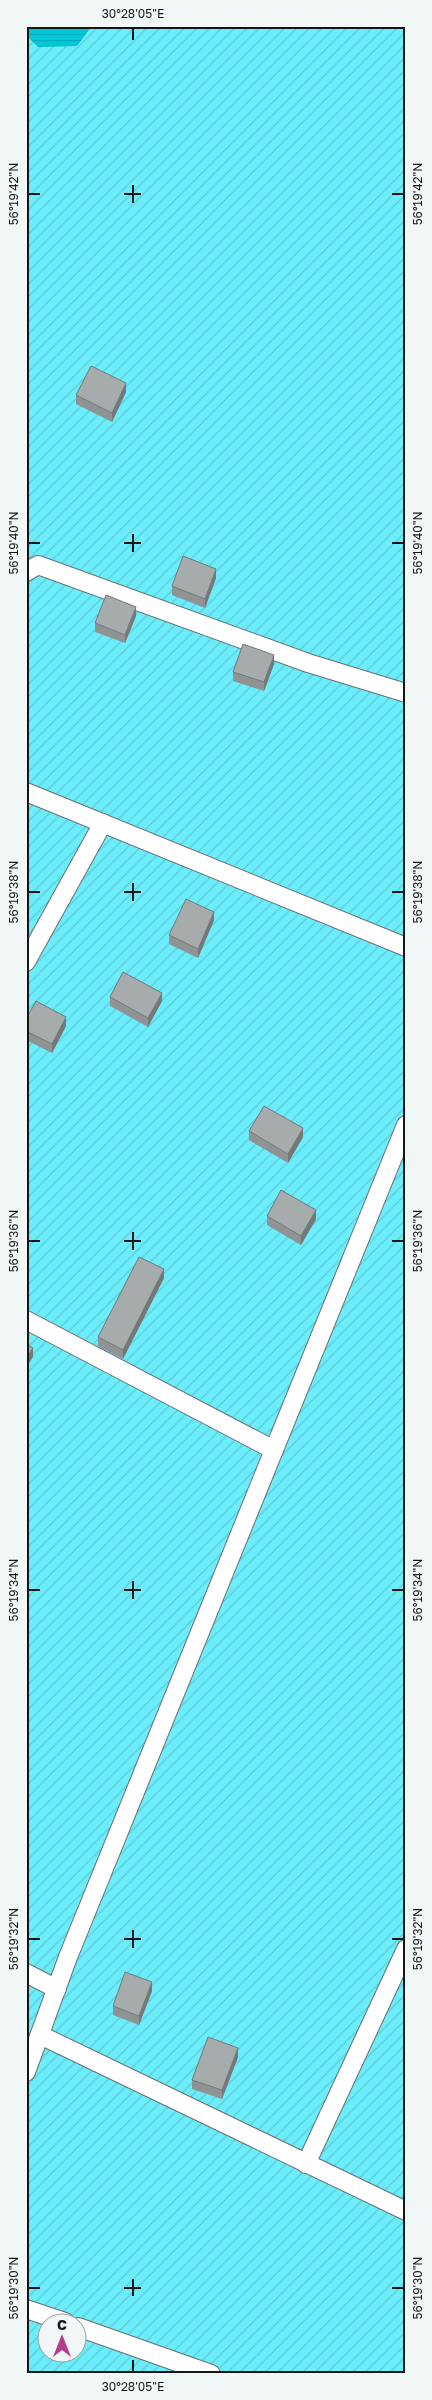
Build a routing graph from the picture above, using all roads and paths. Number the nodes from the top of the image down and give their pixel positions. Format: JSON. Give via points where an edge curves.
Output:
{"nodes":[{"id":1,"x":26,"y":572,"type":"edge"},
{"id":2,"x":406,"y":693,"type":"edge"},
{"id":3,"x":26,"y":792,"type":"edge"},
{"id":4,"x":104,"y":823,"type":"junction"},
{"id":5,"x":406,"y":947,"type":"edge"},
{"id":6,"x":26,"y":962,"type":"edge"},
{"id":7,"x":406,"y":1125,"type":"edge"},
{"id":8,"x":26,"y":1320,"type":"edge"},
{"id":9,"x":274,"y":1450,"type":"junction"},
{"id":10,"x":406,"y":1949,"type":"edge"},
{"id":11,"x":26,"y":1974,"type":"edge"},
{"id":12,"x":57,"y":1989,"type":"junction"},
{"id":13,"x":40,"y":2035,"type":"junction"},
{"id":14,"x":26,"y":2072,"type":"edge"},
{"id":15,"x":306,"y":2164,"type":"junction"},
{"id":16,"x":406,"y":2211,"type":"edge"},
{"id":17,"x":26,"y":2309,"type":"edge"},
{"id":18,"x":38,"y":2313,"type":"edge"},
{"id":19,"x":88,"y":2331,"type":"edge"},
{"id":20,"x":212,"y":2374,"type":"edge"}],
"edges":[{"from":1,"to":2,"type":"lane","via":[[38,565],[308,663]]},
{"from":3,"to":4,"type":"lane"},
{"from":4,"to":5,"type":"lane"},
{"from":4,"to":6,"type":"lane"},
{"from":7,"to":9,"type":"lane"},
{"from":8,"to":9,"type":"lane"},
{"from":9,"to":12,"type":"lane"},
{"from":10,"to":15,"type":"lane"},
{"from":11,"to":12,"type":"lane"},
{"from":12,"to":13,"type":"lane"},
{"from":13,"to":14,"type":"lane"},
{"from":13,"to":15,"type":"lane"},
{"from":15,"to":16,"type":"lane"},
{"from":17,"to":18,"type":"lane"},
{"from":19,"to":20,"type":"lane"}]}
